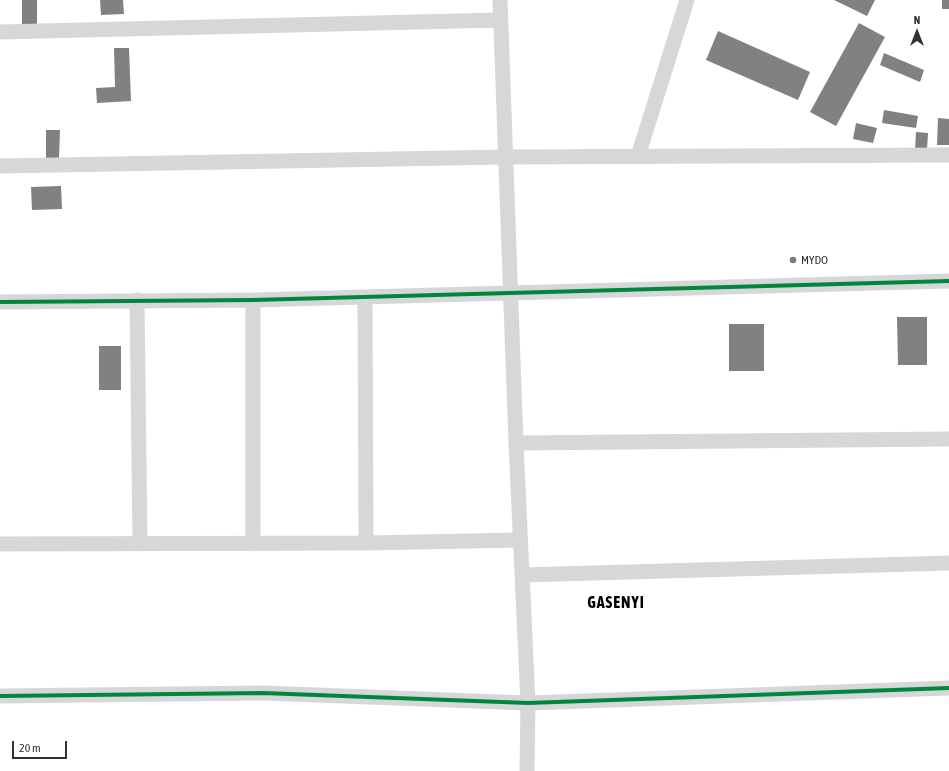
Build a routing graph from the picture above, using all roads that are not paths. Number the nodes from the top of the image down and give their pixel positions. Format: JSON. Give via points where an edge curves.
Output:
{"nodes":[{"id":1,"x":500,"y":0,"type":"edge"},
{"id":2,"x":687,"y":0,"type":"edge"},
{"id":3,"x":500,"y":20,"type":"junction"},
{"id":4,"x":0,"y":32,"type":"edge"},
{"id":5,"x":949,"y":155,"type":"edge"},
{"id":6,"x":638,"y":156,"type":"junction"},
{"id":7,"x":506,"y":157,"type":"junction"},
{"id":8,"x":0,"y":166,"type":"edge"},
{"id":9,"x":949,"y":281,"type":"edge"},
{"id":10,"x":510,"y":293,"type":"junction"},
{"id":11,"x":365,"y":297,"type":"junction"},
{"id":12,"x":137,"y":300,"type":"junction"},
{"id":13,"x":253,"y":300,"type":"junction"},
{"id":14,"x":0,"y":302,"type":"edge"},
{"id":15,"x":949,"y":439,"type":"edge"},
{"id":16,"x":516,"y":443,"type":"junction"},
{"id":17,"x":520,"y":540,"type":"junction"},
{"id":18,"x":366,"y":543,"type":"junction"},
{"id":19,"x":0,"y":544,"type":"edge"},
{"id":20,"x":140,"y":544,"type":"junction"},
{"id":21,"x":253,"y":544,"type":"junction"},
{"id":22,"x":949,"y":563,"type":"edge"},
{"id":23,"x":522,"y":575,"type":"junction"},
{"id":24,"x":949,"y":688,"type":"edge"},
{"id":25,"x":0,"y":696,"type":"edge"},
{"id":26,"x":528,"y":703,"type":"junction"},
{"id":27,"x":527,"y":771,"type":"edge"}],
"edges":[{"from":1,"to":3,"type":"street"},
{"from":2,"to":6,"type":"street"},
{"from":3,"to":4,"type":"street"},
{"from":3,"to":7,"type":"street"},
{"from":5,"to":6,"type":"street"},
{"from":6,"to":7,"type":"street"},
{"from":7,"to":8,"type":"street"},
{"from":7,"to":10,"type":"street"},
{"from":9,"to":10,"type":"street"},
{"from":10,"to":11,"type":"street"},
{"from":10,"to":16,"type":"street"},
{"from":11,"to":13,"type":"street"},
{"from":11,"to":18,"type":"street"},
{"from":12,"to":13,"type":"street"},
{"from":12,"to":14,"type":"street"},
{"from":12,"to":20,"type":"street"},
{"from":13,"to":21,"type":"street"},
{"from":15,"to":16,"type":"street"},
{"from":16,"to":17,"type":"street"},
{"from":17,"to":18,"type":"street"},
{"from":17,"to":23,"type":"street"},
{"from":18,"to":21,"type":"street"},
{"from":19,"to":20,"type":"street"},
{"from":20,"to":21,"type":"street"},
{"from":22,"to":23,"type":"street"},
{"from":23,"to":26,"type":"street"},
{"from":24,"to":26,"type":"street"},
{"from":25,"to":26,"type":"street","via":[[263,693]]},
{"from":26,"to":27,"type":"street"}]}
